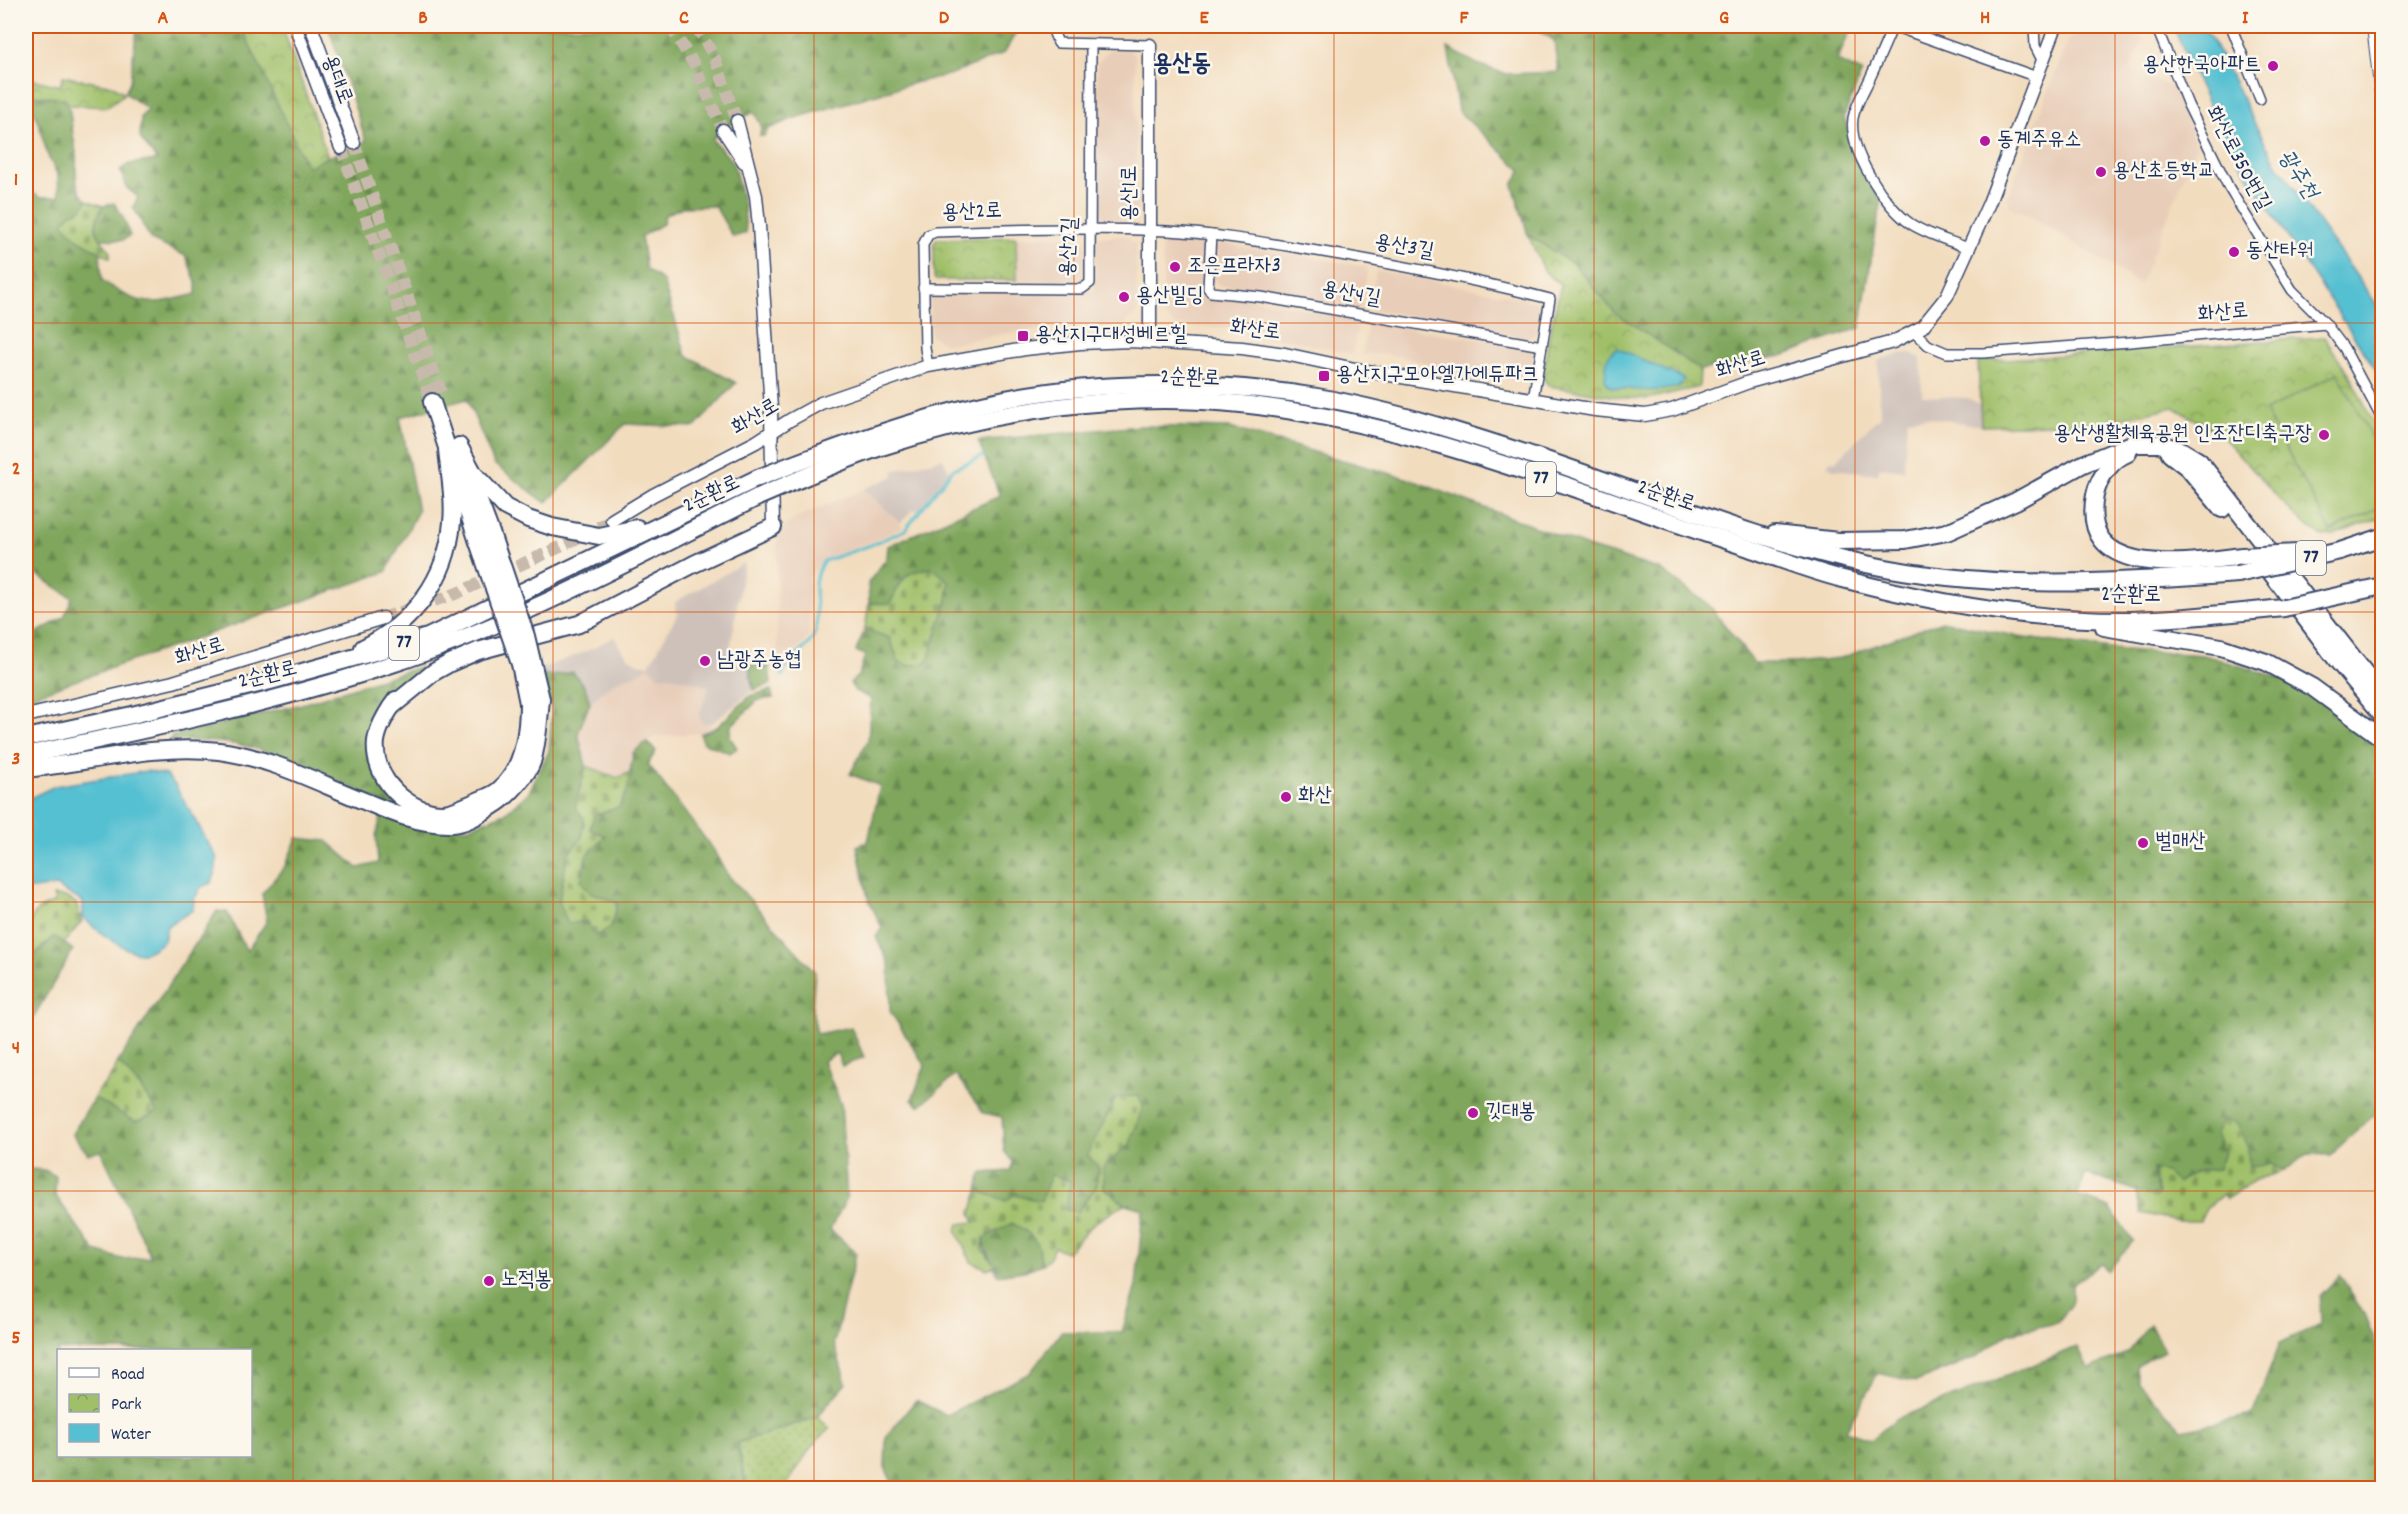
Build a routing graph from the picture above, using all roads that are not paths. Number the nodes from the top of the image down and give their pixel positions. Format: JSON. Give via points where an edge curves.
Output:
{"nodes":[{"id":1,"x":295,"y":26,"type":"edge"},
{"id":2,"x":311,"y":26,"type":"edge"},
{"id":3,"x":1051,"y":26,"type":"edge"},
{"id":4,"x":1893,"y":26,"type":"edge"},
{"id":5,"x":2034,"y":26,"type":"edge"},
{"id":6,"x":2056,"y":26,"type":"edge"},
{"id":7,"x":2156,"y":26,"type":"edge"},
{"id":8,"x":2231,"y":26,"type":"edge"},
{"id":9,"x":2374,"y":26,"type":"edge"},
{"id":10,"x":1091,"y":44,"type":"junction"},
{"id":11,"x":1150,"y":45,"type":"joint"},
{"id":12,"x":2042,"y":60,"type":"junction"},
{"id":13,"x":2037,"y":77,"type":"junction"},
{"id":14,"x":2382,"y":94,"type":"edge"},
{"id":15,"x":2260,"y":99,"type":"dead end"},
{"id":16,"x":736,"y":121,"type":"tunnel mouth"},
{"id":17,"x":723,"y":130,"type":"tunnel mouth"},
{"id":18,"x":354,"y":143,"type":"tunnel mouth"},
{"id":19,"x":341,"y":148,"type":"tunnel mouth"},
{"id":20,"x":748,"y":168,"type":"junction"},
{"id":21,"x":1090,"y":229,"type":"junction"},
{"id":22,"x":1150,"y":231,"type":"junction"},
{"id":23,"x":1211,"y":235,"type":"junction"},
{"id":24,"x":1970,"y":249,"type":"junction"},
{"id":25,"x":923,"y":288,"type":"junction"},
{"id":26,"x":2326,"y":324,"type":"junction"},
{"id":27,"x":1915,"y":332,"type":"junction"},
{"id":28,"x":1150,"y":341,"type":"junction"},
{"id":29,"x":1542,"y":346,"type":"junction"},
{"id":30,"x":928,"y":366,"type":"junction"},
{"id":31,"x":1533,"y":399,"type":"junction"},
{"id":32,"x":437,"y":400,"type":"tunnel mouth"},
{"id":33,"x":2382,"y":419,"type":"edge"},
{"id":34,"x":772,"y":431,"type":"junction"},
{"id":35,"x":453,"y":447,"type":"junction"},
{"id":36,"x":795,"y":472,"type":"junction"},
{"id":37,"x":728,"y":494,"type":"junction"},
{"id":38,"x":612,"y":520,"type":"tunnel mouth"},
{"id":39,"x":773,"y":527,"type":"joint"},
{"id":40,"x":1755,"y":533,"type":"junction"},
{"id":41,"x":2382,"y":537,"type":"edge"},
{"id":42,"x":2340,"y":550,"type":"junction"},
{"id":43,"x":2382,"y":586,"type":"edge"},
{"id":44,"x":2050,"y":617,"type":"junction"},
{"id":45,"x":383,"y":618,"type":"tunnel mouth"},
{"id":46,"x":461,"y":638,"type":"junction"},
{"id":47,"x":2382,"y":695,"type":"edge"},
{"id":48,"x":534,"y":701,"type":"junction"},
{"id":49,"x":391,"y":708,"type":"junction"},
{"id":50,"x":2382,"y":714,"type":"edge"},
{"id":51,"x":26,"y":716,"type":"edge"},
{"id":52,"x":26,"y":733,"type":"edge"},
{"id":53,"x":26,"y":738,"type":"edge"},
{"id":54,"x":2382,"y":738,"type":"edge"},
{"id":55,"x":26,"y":755,"type":"edge"},
{"id":56,"x":26,"y":769,"type":"edge"}],
"edges":[{"from":1,"to":19,"type":"main road","name":"용대로"},
{"from":2,"to":18,"type":"main road","name":"용대로"},
{"from":3,"to":10,"type":"street","via":[[1058,44]]},
{"from":4,"to":13,"type":"street"},
{"from":4,"to":24,"type":"street","via":[[1856,110],[1852,128],[1858,148],[1872,179],[1904,219]]},
{"from":5,"to":12,"type":"street","via":[[2035,46]]},
{"from":6,"to":12,"type":"main road","name":"화산로"},
{"from":7,"to":26,"type":"street","name":"화산로350번길","via":[[2188,105],[2229,188],[2292,290]]},
{"from":8,"to":15,"type":"street"},
{"from":9,"to":14,"type":"main road"},
{"from":10,"to":11,"type":"street"},
{"from":10,"to":21,"type":"street","name":"용산2길"},
{"from":11,"to":22,"type":"main road","name":"용산1로"},
{"from":12,"to":13,"type":"main road","name":"화산로"},
{"from":13,"to":24,"type":"main road","name":"화산로"},
{"from":16,"to":20,"type":"main road"},
{"from":17,"to":20,"type":"main road"},
{"from":20,"to":34,"type":"main road","via":[[759,226]]},
{"from":21,"to":22,"type":"street","name":"용산2로"},
{"from":21,"to":25,"type":"street","name":"용산2로","via":[[932,233],[923,245]]},
{"from":21,"to":25,"type":"street","name":"용산2길","via":[[1091,279],[1082,289]]},
{"from":22,"to":23,"type":"street","name":"용산3길"},
{"from":22,"to":28,"type":"main road","name":"용산1로"},
{"from":23,"to":29,"type":"street","name":"용산3길","via":[[1445,274],[1550,299]]},
{"from":23,"to":29,"type":"street","name":"용산4길","via":[[1211,292],[1261,297]]},
{"from":24,"to":27,"type":"main road","name":"화산로","via":[[1937,312]]},
{"from":25,"to":30,"type":"street","name":"용산2로"},
{"from":26,"to":27,"type":"street","name":"화산로","via":[[1983,353],[1947,353],[1928,345]]},
{"from":26,"to":33,"type":"street","name":"화산로350번길","via":[[2353,362]]},
{"from":27,"to":31,"type":"main road","name":"화산로","via":[[1873,349],[1749,382],[1658,414],[1624,415]]},
{"from":28,"to":30,"type":"main road","name":"화산로","via":[[1025,349]]},
{"from":28,"to":31,"type":"main road","name":"화산로","via":[[1285,354]]},
{"from":29,"to":31,"type":"street","name":"용산3길"},
{"from":30,"to":34,"type":"main road","name":"화산로","via":[[821,403]]},
{"from":32,"to":35,"type":"highway"},
{"from":34,"to":38,"type":"main road","name":"화산로"},
{"from":34,"to":39,"type":"main road"},
{"from":35,"to":37,"type":"highway","via":[[505,507],[528,519],[599,536],[621,532]]},
{"from":35,"to":48,"type":"highway","bridge":true,"via":[[484,536],[526,636]]},
{"from":35,"to":52,"type":"highway","via":[[453,521],[447,553],[418,608],[380,639],[313,664]]},
{"from":36,"to":37,"type":"highway","name":"2순환로","number":"77","bridge":true,"via":[[758,478]]},
{"from":36,"to":40,"type":"highway","name":"2순환로","number":"77","via":[[892,428],[1008,398],[1135,386],[1254,389],[1318,397],[1459,433]]},
{"from":36,"to":44,"type":"highway","name":"2순환로","number":"77","via":[[949,427],[1019,413],[1108,402],[1237,404],[1342,419],[1451,448],[1840,578],[1919,598]]},
{"from":36,"to":46,"type":"highway","name":"2순환로","number":"77","bridge":true,"via":[[758,497],[553,598]]},
{"from":37,"to":53,"type":"highway","name":"2순환로","number":"77","via":[[428,637],[270,681]]},
{"from":39,"to":49,"type":"highway","via":[[579,624],[478,651],[450,663]]},
{"from":40,"to":42,"type":"highway","name":"2순환로","number":"77","bridge":true,"via":[[1869,565],[1963,580],[2079,583],[2238,574]]},
{"from":40,"to":47,"type":"highway","via":[[1838,541],[1905,540],[1947,532],[2016,501],[2083,464],[2132,444],[2159,444],[2181,450],[2199,461]]},
{"from":41,"to":42,"type":"highway","name":"2순환로","number":"77","bridge":true},
{"from":42,"to":50,"type":"highway","bridge":true,"via":[[2242,556],[2170,564],[2145,561],[2111,549],[2101,537],[2094,498],[2098,483],[2118,457],[2150,449],[2169,453],[2188,468],[2229,517],[2336,659]]},
{"from":43,"to":44,"type":"highway","name":"2순환로","number":"77","bridge":true,"via":[[2284,608],[2203,617]]},
{"from":44,"to":54,"type":"highway","via":[[2222,647],[2266,662],[2312,687]]},
{"from":45,"to":51,"type":"main road","name":"화산로","via":[[173,681]]},
{"from":46,"to":49,"type":"highway","via":[[405,687]]},
{"from":46,"to":55,"type":"highway","name":"2순환로","number":"77","via":[[296,693]]},
{"from":48,"to":49,"type":"highway","via":[[524,746],[514,771],[498,792],[445,814],[422,809],[399,796],[382,772],[376,741]]},
{"from":48,"to":56,"type":"highway","via":[[532,764],[507,797],[474,818],[449,825],[409,819],[297,772],[220,751],[172,748]]}]}
